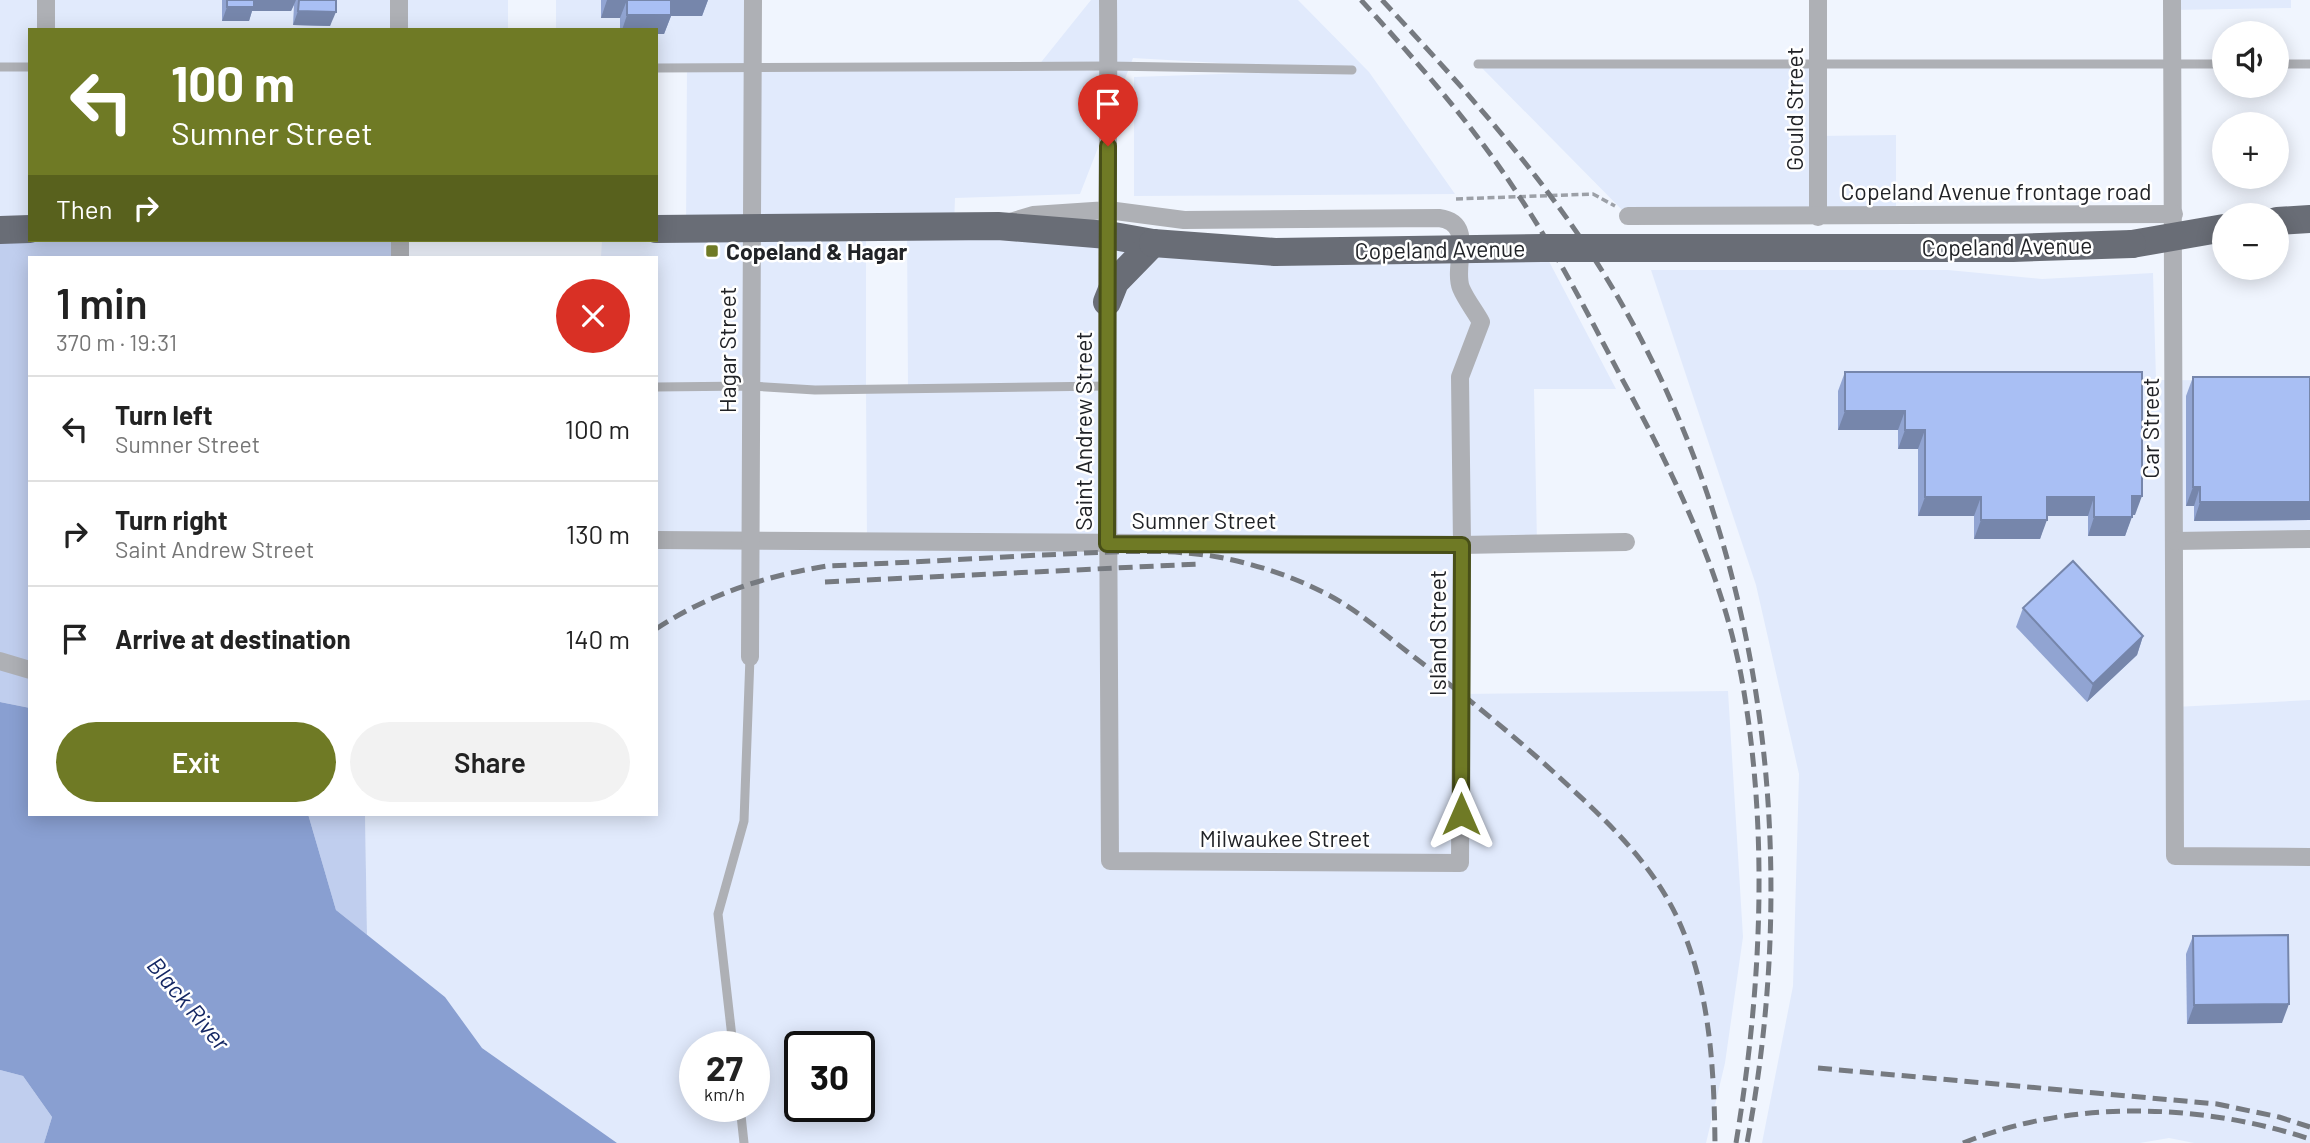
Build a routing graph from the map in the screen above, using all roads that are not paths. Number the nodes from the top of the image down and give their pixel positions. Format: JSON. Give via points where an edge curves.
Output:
{"nodes":[{"id":1,"x":46,"y":0,"type":"edge"},
{"id":2,"x":399,"y":0,"type":"edge"},
{"id":3,"x":752,"y":0,"type":"edge"},
{"id":4,"x":1108,"y":0,"type":"edge"},
{"id":5,"x":1818,"y":0,"type":"edge"},
{"id":6,"x":2172,"y":0,"type":"edge"},
{"id":7,"x":46,"y":28,"type":"edge"},
{"id":8,"x":399,"y":28,"type":"edge"},
{"id":9,"x":1818,"y":63,"type":"junction"},
{"id":10,"x":1478,"y":64,"type":"dead end"},
{"id":11,"x":2173,"y":64,"type":"junction"},
{"id":12,"x":2212,"y":64,"type":"edge"},
{"id":13,"x":2289,"y":64,"type":"edge"},
{"id":14,"x":2310,"y":64,"type":"edge"},
{"id":15,"x":1108,"y":66,"type":"junction"},
{"id":16,"x":0,"y":67,"type":"edge"},
{"id":17,"x":28,"y":67,"type":"edge"},
{"id":18,"x":752,"y":67,"type":"junction"},
{"id":19,"x":658,"y":68,"type":"edge"},
{"id":20,"x":1352,"y":70,"type":"dead end"},
{"id":21,"x":1628,"y":216,"type":"road end"},
{"id":22,"x":1818,"y":217,"type":"junction"},
{"id":23,"x":2310,"y":219,"type":"edge"},
{"id":24,"x":2289,"y":220,"type":"edge"},
{"id":25,"x":1108,"y":223,"type":"junction"},
{"id":26,"x":2174,"y":226,"type":"junction"},
{"id":27,"x":2212,"y":228,"type":"edge"},
{"id":28,"x":28,"y":229,"type":"edge"},
{"id":29,"x":658,"y":229,"type":"edge"},
{"id":30,"x":751,"y":229,"type":"junction"},
{"id":31,"x":0,"y":230,"type":"edge"},
{"id":32,"x":1153,"y":243,"type":"junction"},
{"id":33,"x":1107,"y":302,"type":"junction"},
{"id":34,"x":751,"y":386,"type":"junction"},
{"id":35,"x":1108,"y":386,"type":"junction"},
{"id":36,"x":658,"y":387,"type":"edge"},
{"id":37,"x":2310,"y":539,"type":"edge"},
{"id":38,"x":658,"y":540,"type":"edge"},
{"id":39,"x":750,"y":541,"type":"junction"},
{"id":40,"x":2175,"y":541,"type":"junction"},
{"id":41,"x":1626,"y":542,"type":"dead end"},
{"id":42,"x":1107,"y":544,"type":"junction"},
{"id":43,"x":1462,"y":545,"type":"junction"},
{"id":44,"x":750,"y":657,"type":"joint"},
{"id":45,"x":0,"y":661,"type":"edge"},
{"id":46,"x":28,"y":669,"type":"edge"},
{"id":47,"x":2310,"y":858,"type":"edge"},
{"id":48,"x":1110,"y":861,"type":"joint"},
{"id":49,"x":1460,"y":863,"type":"joint"},
{"id":50,"x":731,"y":1031,"type":"edge"},
{"id":51,"x":742,"y":1122,"type":"edge"},
{"id":52,"x":744,"y":1143,"type":"edge"}],
"edges":[{"from":1,"to":7,"type":"street"},
{"from":2,"to":8,"type":"street"},
{"from":3,"to":18,"type":"street","name":"Hagar Street"},
{"from":4,"to":15,"type":"street","name":"Saint Andrew Street"},
{"from":5,"to":9,"type":"street","name":"Gould Street"},
{"from":6,"to":11,"type":"street","name":"Car Street"},
{"from":9,"to":10,"type":"lane"},
{"from":9,"to":11,"type":"lane"},
{"from":9,"to":22,"type":"street","name":"Gould Street"},
{"from":11,"to":12,"type":"lane"},
{"from":11,"to":26,"type":"street","name":"Car Street"},
{"from":13,"to":14,"type":"lane"},
{"from":15,"to":18,"type":"lane"},
{"from":15,"to":20,"type":"lane"},
{"from":15,"to":25,"type":"street","name":"Saint Andrew Street"},
{"from":16,"to":17,"type":"lane"},
{"from":18,"to":19,"type":"lane"},
{"from":18,"to":30,"type":"street","name":"Hagar Street"},
{"from":21,"to":22,"type":"street","name":"Copeland Avenue frontage road"},
{"from":22,"to":26,"type":"street","name":"Copeland Avenue frontage road"},
{"from":23,"to":24,"type":"highway"},
{"from":25,"to":30,"type":"highway","name":"Copeland Avenue"},
{"from":25,"to":32,"type":"highway","name":"Copeland Avenue"},
{"from":25,"to":33,"type":"street","name":"Saint Andrew Street"},
{"from":25,"to":43,"type":"street","name":"Island Street","via":[[1449,219],[1455,223],[1461,236],[1460,286],[1481,322],[1460,377]]},
{"from":26,"to":27,"type":"highway","name":"Copeland Avenue"},
{"from":26,"to":32,"type":"highway","name":"Copeland Avenue","bridge":true,"via":[[2132,244],[2013,248],[1276,252]]},
{"from":26,"to":40,"type":"street","name":"Car Street","via":[[2181,381]]},
{"from":28,"to":31,"type":"highway"},
{"from":29,"to":30,"type":"highway","name":"Copeland Avenue"},
{"from":30,"to":34,"type":"street","name":"Hagar Street"},
{"from":32,"to":33,"type":"highway","via":[[1115,282]]},
{"from":33,"to":35,"type":"street","name":"Saint Andrew Street"},
{"from":34,"to":35,"type":"lane","via":[[815,390]]},
{"from":34,"to":36,"type":"lane"},
{"from":34,"to":39,"type":"street","name":"Hagar Street"},
{"from":35,"to":42,"type":"street","name":"Saint Andrew Street"},
{"from":37,"to":40,"type":"street"},
{"from":38,"to":39,"type":"street","name":"Sumner Street"},
{"from":39,"to":42,"type":"street","name":"Sumner Street"},
{"from":39,"to":44,"type":"street","name":"Hagar Street"},
{"from":40,"to":47,"type":"street","name":"Car Street","via":[[2175,856]]},
{"from":41,"to":43,"type":"street","name":"Sumner Street"},
{"from":42,"to":43,"type":"street","name":"Sumner Street"},
{"from":42,"to":48,"type":"street","name":"Saint Andrew Street"},
{"from":43,"to":49,"type":"street","name":"Island Street"},
{"from":44,"to":50,"type":"lane","via":[[744,821],[719,914]]},
{"from":45,"to":46,"type":"street"},
{"from":48,"to":49,"type":"street","name":"Milwaukee Street"},
{"from":51,"to":52,"type":"lane"}]}
